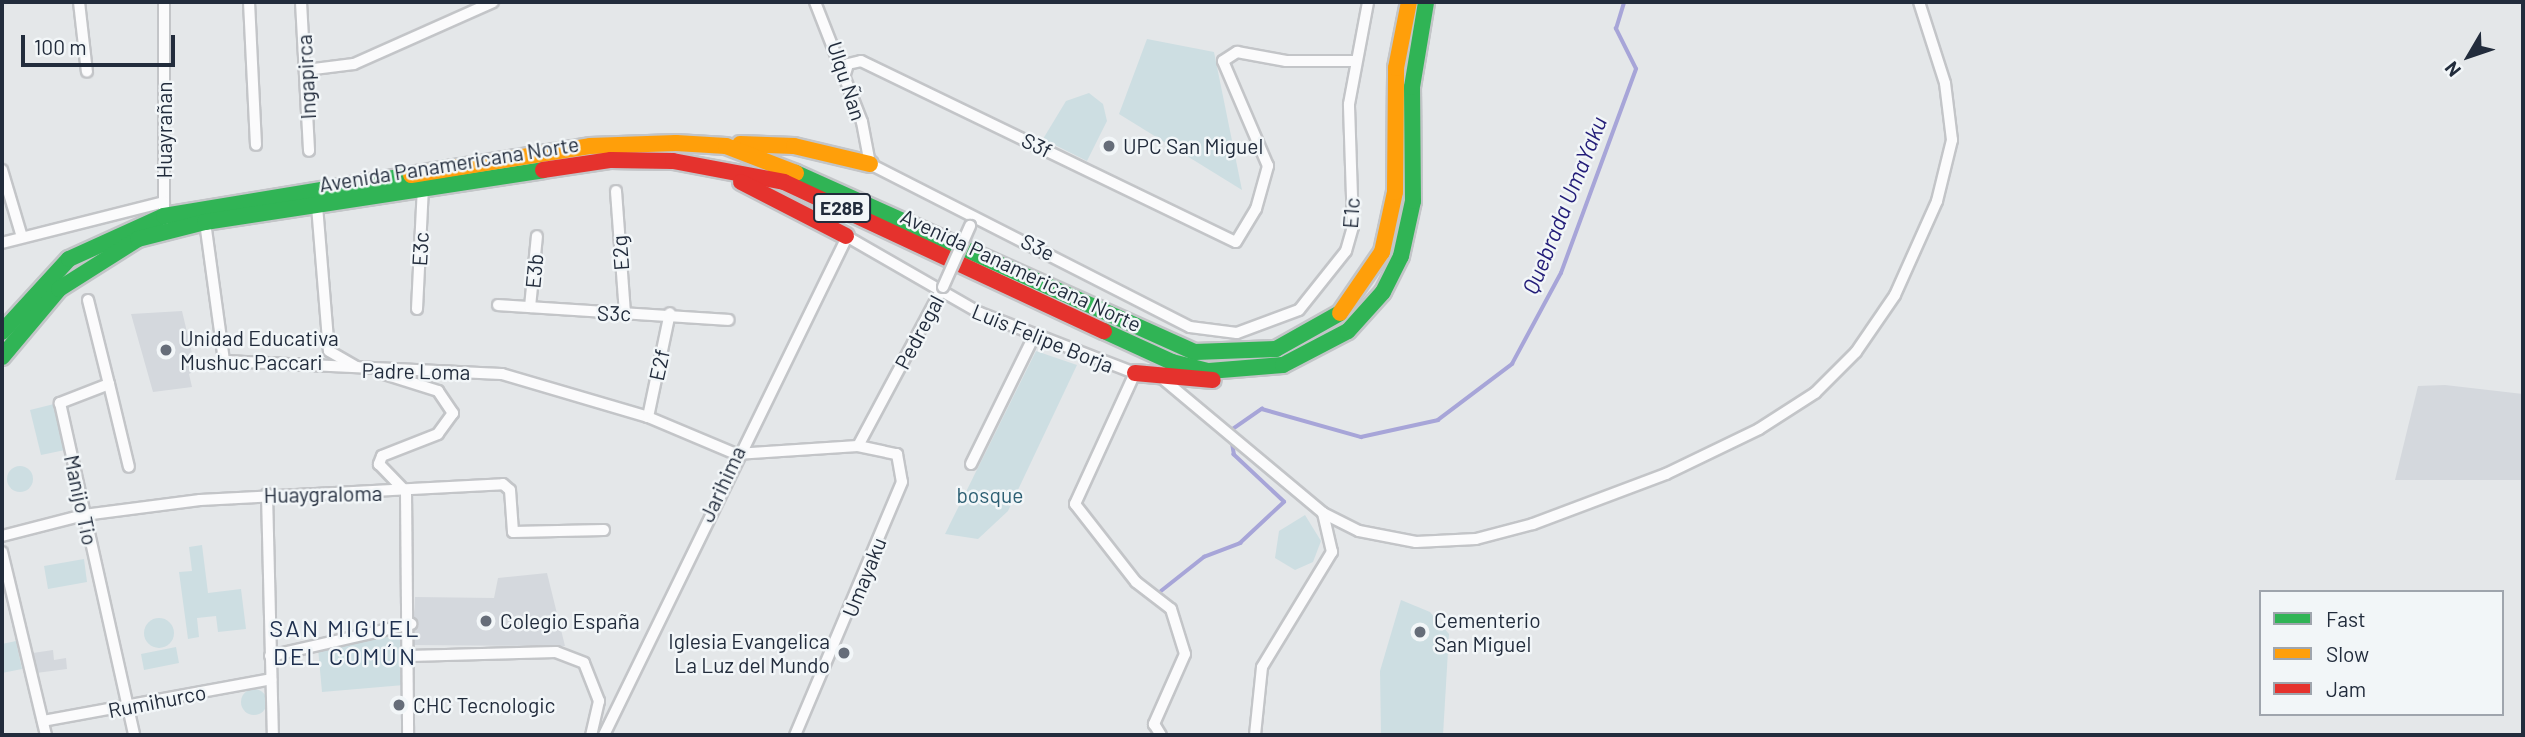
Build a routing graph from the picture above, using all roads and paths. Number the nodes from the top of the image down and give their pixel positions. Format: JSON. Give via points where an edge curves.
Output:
{"nodes":[{"id":1,"x":79,"y":2,"type":"edge"},
{"id":2,"x":164,"y":2,"type":"edge"},
{"id":3,"x":248,"y":2,"type":"edge"},
{"id":4,"x":301,"y":2,"type":"edge"},
{"id":5,"x":493,"y":2,"type":"edge"},
{"id":6,"x":815,"y":2,"type":"edge"},
{"id":7,"x":1368,"y":2,"type":"edge"},
{"id":8,"x":1409,"y":2,"type":"edge"},
{"id":9,"x":1426,"y":2,"type":"edge"},
{"id":10,"x":1919,"y":2,"type":"edge"},
{"id":11,"x":1356,"y":61,"type":"junction"},
{"id":12,"x":306,"y":70,"type":"junction"},
{"id":13,"x":87,"y":72,"type":"dead end"},
{"id":14,"x":845,"y":75,"type":"junction"},
{"id":15,"x":256,"y":145,"type":"dead end"},
{"id":16,"x":726,"y":146,"type":"junction"},
{"id":17,"x":309,"y":151,"type":"dead end"},
{"id":18,"x":870,"y":164,"type":"junction"},
{"id":19,"x":2,"y":170,"type":"edge"},
{"id":20,"x":717,"y":173,"type":"junction"},
{"id":21,"x":423,"y":188,"type":"junction"},
{"id":22,"x":616,"y":191,"type":"dead end"},
{"id":23,"x":317,"y":206,"type":"junction"},
{"id":24,"x":164,"y":209,"type":"junction"},
{"id":25,"x":973,"y":221,"type":"junction"},
{"id":26,"x":205,"y":222,"type":"junction"},
{"id":27,"x":537,"y":236,"type":"dead end"},
{"id":28,"x":847,"y":236,"type":"junction"},
{"id":29,"x":22,"y":237,"type":"junction"},
{"id":30,"x":2,"y":243,"type":"edge"},
{"id":31,"x":941,"y":290,"type":"junction"},
{"id":32,"x":88,"y":300,"type":"dead end"},
{"id":33,"x":498,"y":304,"type":"dead end"},
{"id":34,"x":530,"y":307,"type":"junction"},
{"id":35,"x":416,"y":309,"type":"dead end"},
{"id":36,"x":670,"y":313,"type":"junction"},
{"id":37,"x":625,"y":314,"type":"junction"},
{"id":38,"x":729,"y":320,"type":"dead end"},
{"id":39,"x":2,"y":331,"type":"edge"},
{"id":40,"x":1206,"y":331,"type":"joint"},
{"id":41,"x":1034,"y":335,"type":"junction"},
{"id":42,"x":2,"y":357,"type":"edge"},
{"id":43,"x":367,"y":371,"type":"junction"},
{"id":44,"x":1236,"y":371,"type":"junction"},
{"id":45,"x":1135,"y":373,"type":"junction"},
{"id":46,"x":1162,"y":379,"type":"junction"},
{"id":47,"x":110,"y":384,"type":"junction"},
{"id":48,"x":648,"y":417,"type":"junction"},
{"id":49,"x":858,"y":446,"type":"junction"},
{"id":50,"x":736,"y":453,"type":"junction"},
{"id":51,"x":971,"y":464,"type":"dead end"},
{"id":52,"x":130,"y":467,"type":"dead end"},
{"id":53,"x":406,"y":492,"type":"junction"},
{"id":54,"x":267,"y":494,"type":"junction"},
{"id":55,"x":1323,"y":513,"type":"junction"},
{"id":56,"x":85,"y":515,"type":"junction"},
{"id":57,"x":604,"y":530,"type":"dead end"},
{"id":58,"x":2,"y":536,"type":"edge"},
{"id":59,"x":2,"y":552,"type":"edge"},
{"id":60,"x":411,"y":624,"type":"junction"},
{"id":61,"x":270,"y":656,"type":"junction"},
{"id":62,"x":408,"y":656,"type":"junction"},
{"id":63,"x":271,"y":679,"type":"junction"},
{"id":64,"x":128,"y":707,"type":"junction"},
{"id":65,"x":43,"y":721,"type":"junction"},
{"id":66,"x":46,"y":735,"type":"edge"},
{"id":67,"x":134,"y":735,"type":"edge"},
{"id":68,"x":273,"y":735,"type":"edge"},
{"id":69,"x":408,"y":735,"type":"edge"},
{"id":70,"x":591,"y":735,"type":"edge"},
{"id":71,"x":604,"y":735,"type":"edge"},
{"id":72,"x":795,"y":735,"type":"edge"},
{"id":73,"x":1161,"y":735,"type":"edge"},
{"id":74,"x":1255,"y":735,"type":"edge"}],
"edges":[{"from":1,"to":13,"type":"street"},
{"from":2,"to":24,"type":"street","name":"Huayrañan"},
{"from":3,"to":15,"type":"street"},
{"from":4,"to":12,"type":"street","name":"Ingapirca"},
{"from":5,"to":12,"type":"street","via":[[354,64]]},
{"from":6,"to":14,"type":"street","name":"Ulqu Ñan"},
{"from":7,"to":11,"type":"street","name":"E1c"},
{"from":8,"to":16,"type":"highway","name":"Avenida Panamericana Norte","number":"E28B","via":[[1395,68],[1395,192],[1382,252],[1346,309],[1276,349],[1216,355],[1175,345],[845,192]]},
{"from":9,"to":44,"type":"highway","name":"Avenida Panamericana Norte","number":"E28B","via":[[1412,87],[1413,201],[1394,273],[1370,310],[1331,344],[1283,365]]},
{"from":10,"to":55,"type":"street","via":[[1945,83],[1952,140],[1948,172],[1895,295],[1822,387],[1759,429],[1666,474],[1476,538],[1416,542],[1359,531]]},
{"from":11,"to":14,"type":"street","name":"S3f","via":[[1286,61],[1237,52],[1223,61],[1269,166],[1256,209],[1236,242],[861,61],[848,64]]},
{"from":11,"to":40,"type":"street","name":"E1c","via":[[1349,104],[1353,227],[1337,268],[1285,319],[1237,333]]},
{"from":12,"to":17,"type":"street","name":"Ingapirca"},
{"from":14,"to":18,"type":"street","name":"Ulqu Ñan"},
{"from":16,"to":18,"type":"highway","via":[[794,145]]},
{"from":16,"to":24,"type":"highway","name":"Avenida Panamericana Norte","number":"E28B","via":[[590,146]]},
{"from":18,"to":25,"type":"street","name":"S3e"},
{"from":19,"to":29,"type":"street"},
{"from":20,"to":21,"type":"highway","name":"Avenida Panamericana Norte","number":"E28B","via":[[673,161],[611,160]]},
{"from":20,"to":28,"type":"highway","via":[[771,193]]},
{"from":20,"to":44,"type":"highway","name":"Avenida Panamericana Norte","number":"E28B","via":[[784,182],[1134,347],[1188,366]]},
{"from":21,"to":23,"type":"highway","name":"Avenida Panamericana Norte","number":"E28B"},
{"from":21,"to":35,"type":"street","name":"E3c"},
{"from":22,"to":37,"type":"street","name":"E2g"},
{"from":23,"to":26,"type":"highway","name":"Avenida Panamericana Norte","number":"E28B"},
{"from":23,"to":43,"type":"street","via":[[329,351]]},
{"from":24,"to":29,"type":"street"},
{"from":24,"to":39,"type":"highway","name":"Avenida Panamericana Norte","number":"E28B","via":[[69,260]]},
{"from":25,"to":31,"type":"street","name":"Pedregal","bridge":true},
{"from":25,"to":40,"type":"street","name":"S3e"},
{"from":26,"to":42,"type":"highway","name":"Avenida Panamericana Norte","number":"E28B","via":[[138,239],[92,264],[42,306]]},
{"from":26,"to":43,"type":"street","name":"Padre Loma","via":[[224,361]]},
{"from":27,"to":34,"type":"street","name":"E3b"},
{"from":28,"to":31,"type":"street","name":"Luis Felipe Borja"},
{"from":28,"to":50,"type":"street","name":"Jarihima"},
{"from":29,"to":30,"type":"street"},
{"from":31,"to":41,"type":"street","name":"Luis Felipe Borja"},
{"from":31,"to":49,"type":"street","name":"Pedregal"},
{"from":32,"to":47,"type":"street"},
{"from":33,"to":34,"type":"street","name":"S3c"},
{"from":34,"to":37,"type":"street","name":"S3c"},
{"from":36,"to":37,"type":"street","name":"S3c"},
{"from":36,"to":38,"type":"street","name":"S3c"},
{"from":36,"to":48,"type":"street","name":"E2f"},
{"from":41,"to":45,"type":"street","name":"Luis Felipe Borja"},
{"from":41,"to":51,"type":"street"},
{"from":43,"to":48,"type":"street","name":"Padre Loma","via":[[502,374]]},
{"from":43,"to":53,"type":"street","via":[[438,391],[453,413],[438,434],[382,456],[381,471]]},
{"from":44,"to":46,"type":"highway","via":[[1202,382]]},
{"from":45,"to":46,"type":"highway"},
{"from":45,"to":73,"type":"street","name":"Luis Felipe Borja","via":[[1075,504],[1136,582],[1171,609],[1185,654],[1154,724]]},
{"from":46,"to":55,"type":"street"},
{"from":47,"to":52,"type":"street"},
{"from":47,"to":56,"type":"street","name":"Manijo Tio","via":[[60,400]]},
{"from":48,"to":50,"type":"street","name":"Padre Loma"},
{"from":49,"to":50,"type":"street"},
{"from":49,"to":72,"type":"street","name":"Umayaku","via":[[897,454],[902,482]]},
{"from":50,"to":71,"type":"street","name":"Jarihima"},
{"from":53,"to":54,"type":"street","name":"Huaygraloma"},
{"from":53,"to":57,"type":"street","name":"Huaygraloma","via":[[503,484],[510,490],[513,532]]},
{"from":53,"to":60,"type":"street"},
{"from":54,"to":56,"type":"street","name":"Huaygraloma"},
{"from":54,"to":61,"type":"street"},
{"from":55,"to":74,"type":"street","via":[[1332,552],[1262,667]]},
{"from":56,"to":58,"type":"street","name":"Huaygraloma"},
{"from":56,"to":64,"type":"street","name":"Manijo Tio"},
{"from":59,"to":65,"type":"street"},
{"from":60,"to":61,"type":"street"},
{"from":60,"to":62,"type":"street"},
{"from":61,"to":63,"type":"street"},
{"from":62,"to":69,"type":"street"},
{"from":62,"to":70,"type":"street","via":[[556,652],[584,663],[599,701]]},
{"from":63,"to":64,"type":"street","name":"Rumihurco"},
{"from":63,"to":68,"type":"street"},
{"from":64,"to":65,"type":"street","name":"Rumihurco"},
{"from":64,"to":67,"type":"street","name":"Manijo Tio"},
{"from":65,"to":66,"type":"street"}]}
